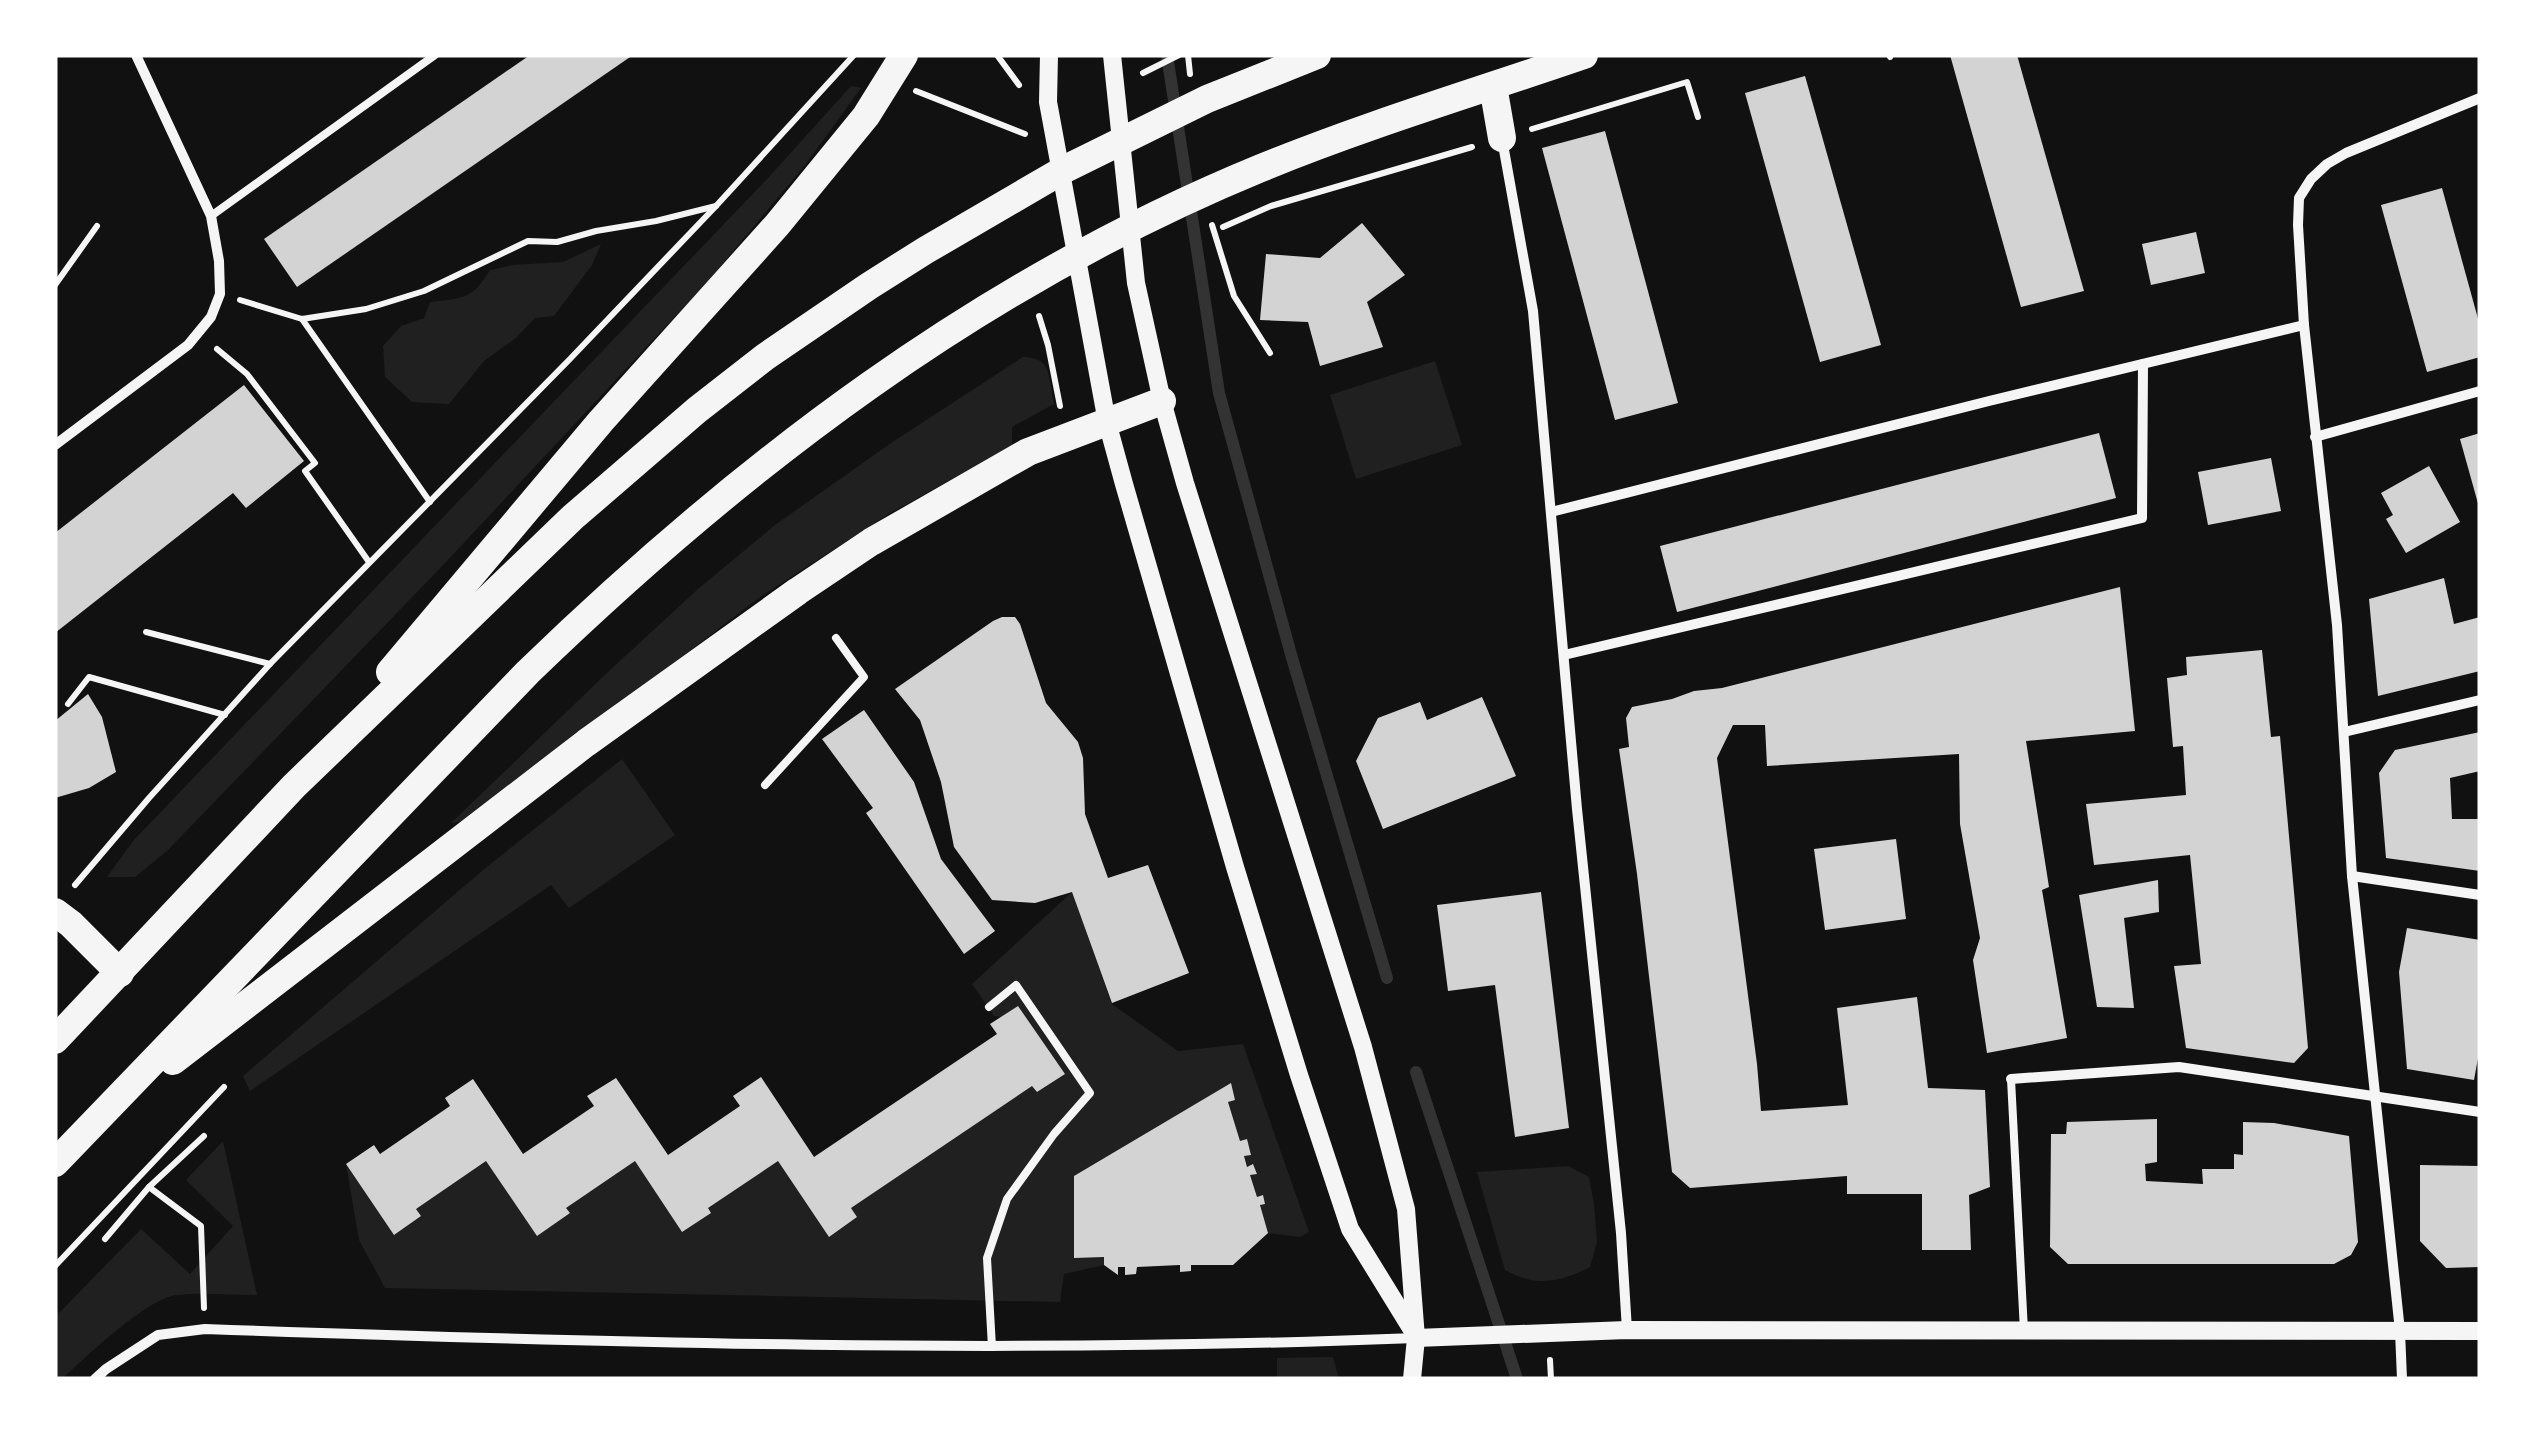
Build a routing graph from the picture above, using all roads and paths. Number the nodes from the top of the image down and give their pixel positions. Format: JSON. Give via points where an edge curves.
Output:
{"nodes":[{"id":1,"x":136,"y":55,"type":"edge"},
{"id":2,"x":434,"y":55,"type":"edge"},
{"id":3,"x":854,"y":55,"type":"edge"},
{"id":4,"x":1049,"y":55,"type":"edge"},
{"id":5,"x":1112,"y":55,"type":"edge"},
{"id":6,"x":1273,"y":55,"type":"edge"},
{"id":7,"x":1317,"y":55,"type":"edge"},
{"id":8,"x":1584,"y":55,"type":"edge"},
{"id":9,"x":897,"y":66,"type":"edge"},
{"id":10,"x":1244,"y":84,"type":"junction"},
{"id":11,"x":1493,"y":86,"type":"junction"},
{"id":12,"x":2480,"y":98,"type":"edge"},
{"id":13,"x":1698,"y":118,"type":"dead end"},
{"id":14,"x":1024,"y":134,"type":"dead end"},
{"id":15,"x":1502,"y":138,"type":"junction"},
{"id":16,"x":716,"y":206,"type":"junction"},
{"id":17,"x":211,"y":216,"type":"junction"},
{"id":18,"x":97,"y":226,"type":"dead end"},
{"id":19,"x":55,"y":285,"type":"edge"},
{"id":20,"x":220,"y":294,"type":"junction"},
{"id":21,"x":1038,"y":313,"type":"dead end"},
{"id":22,"x":302,"y":319,"type":"junction"},
{"id":23,"x":2304,"y":325,"type":"junction"},
{"id":24,"x":198,"y":333,"type":"junction"},
{"id":25,"x":1270,"y":353,"type":"dead end"},
{"id":26,"x":2143,"y":364,"type":"junction"},
{"id":27,"x":2480,"y":391,"type":"edge"},
{"id":28,"x":1162,"y":402,"type":"junction"},
{"id":29,"x":1062,"y":411,"type":"dead end"},
{"id":30,"x":1107,"y":422,"type":"junction"},
{"id":31,"x":2315,"y":437,"type":"junction"},
{"id":32,"x":55,"y":445,"type":"edge"},
{"id":33,"x":430,"y":502,"type":"junction"},
{"id":34,"x":1551,"y":512,"type":"junction"},
{"id":35,"x":369,"y":562,"type":"junction"},
{"id":36,"x":146,"y":632,"type":"dead end"},
{"id":37,"x":836,"y":638,"type":"dead end"},
{"id":38,"x":1564,"y":655,"type":"junction"},
{"id":39,"x":270,"y":664,"type":"junction"},
{"id":40,"x":2480,"y":700,"type":"edge"},
{"id":41,"x":68,"y":704,"type":"dead end"},
{"id":42,"x":225,"y":714,"type":"junction"},
{"id":43,"x":2344,"y":732,"type":"junction"},
{"id":44,"x":294,"y":786,"type":"junction"},
{"id":45,"x":764,"y":786,"type":"dead end"},
{"id":46,"x":2352,"y":876,"type":"junction"},
{"id":47,"x":73,"y":887,"type":"dead end"},
{"id":48,"x":2480,"y":896,"type":"edge"},
{"id":49,"x":55,"y":912,"type":"edge"},
{"id":50,"x":120,"y":973,"type":"junction"},
{"id":51,"x":989,"y":1007,"type":"dead end"},
{"id":52,"x":55,"y":1040,"type":"edge"},
{"id":53,"x":2011,"y":1080,"type":"joint"},
{"id":54,"x":224,"y":1086,"type":"dead end"},
{"id":55,"x":2375,"y":1098,"type":"junction"},
{"id":56,"x":2480,"y":1112,"type":"edge"},
{"id":57,"x":100,"y":1117,"type":"junction"},
{"id":58,"x":204,"y":1136,"type":"dead end"},
{"id":59,"x":55,"y":1163,"type":"edge"},
{"id":60,"x":149,"y":1186,"type":"junction"},
{"id":61,"x":105,"y":1239,"type":"dead end"},
{"id":62,"x":55,"y":1266,"type":"edge"},
{"id":63,"x":205,"y":1329,"type":"junction"},
{"id":64,"x":1627,"y":1330,"type":"junction"},
{"id":65,"x":2024,"y":1331,"type":"junction"},
{"id":66,"x":2400,"y":1331,"type":"junction"},
{"id":67,"x":2480,"y":1331,"type":"edge"},
{"id":68,"x":1416,"y":1338,"type":"junction"},
{"id":69,"x":992,"y":1347,"type":"junction"},
{"id":70,"x":110,"y":1374,"type":"edge"},
{"id":71,"x":96,"y":1379,"type":"edge"},
{"id":72,"x":1412,"y":1379,"type":"edge"},
{"id":73,"x":2402,"y":1379,"type":"edge"}],
"edges":[{"from":1,"to":17,"type":"street"},
{"from":2,"to":17,"type":"lane"},
{"from":3,"to":16,"type":"path"},
{"from":4,"to":30,"type":"street","via":[[1048,102]]},
{"from":5,"to":28,"type":"street","via":[[1136,283]]},
{"from":6,"to":10,"type":"highway"},
{"from":7,"to":10,"type":"highway"},
{"from":8,"to":11,"type":"highway"},
{"from":9,"to":14,"type":"path","via":[[907,87]]},
{"from":9,"to":44,"type":"highway","via":[[866,116],[777,225],[601,421]]},
{"from":10,"to":44,"type":"highway","via":[[1032,188],[766,357],[573,517]]},
{"from":11,"to":15,"type":"highway"},
{"from":11,"to":57,"type":"highway","via":[[1321,145],[1106,241],[912,355],[751,472],[514,686]]},
{"from":12,"to":23,"type":"street","via":[[2346,154],[2311,180],[2300,198],[2298,225]]},
{"from":13,"to":15,"type":"path","via":[[1687,82]]},
{"from":15,"to":25,"type":"path","via":[[1271,206],[1213,231],[1234,296]]},
{"from":15,"to":34,"type":"street","via":[[1533,312]]},
{"from":16,"to":22,"type":"path","via":[[557,242],[528,240],[424,291]]},
{"from":16,"to":33,"type":"path"},
{"from":17,"to":20,"type":"street"},
{"from":18,"to":19,"type":"path"},
{"from":20,"to":22,"type":"path"},
{"from":20,"to":24,"type":"street"},
{"from":21,"to":29,"type":"path"},
{"from":22,"to":33,"type":"path"},
{"from":23,"to":26,"type":"street"},
{"from":23,"to":31,"type":"street"},
{"from":24,"to":32,"type":"street"},
{"from":24,"to":35,"type":"path","via":[[247,374],[315,463],[305,471]]},
{"from":26,"to":34,"type":"street"},
{"from":26,"to":38,"type":"street","via":[[2142,518]]},
{"from":27,"to":31,"type":"street"},
{"from":28,"to":30,"type":"highway"},
{"from":28,"to":68,"type":"street","via":[[1363,1048],[1406,1209]]},
{"from":30,"to":57,"type":"highway","via":[[1028,452],[798,591],[586,743]]},
{"from":30,"to":68,"type":"street","via":[[1235,867],[1350,1230]]},
{"from":31,"to":43,"type":"street"},
{"from":33,"to":35,"type":"path"},
{"from":34,"to":38,"type":"street"},
{"from":35,"to":39,"type":"path"},
{"from":36,"to":39,"type":"path"},
{"from":37,"to":45,"type":"lane","via":[[864,677]]},
{"from":38,"to":64,"type":"street"},
{"from":39,"to":42,"type":"path"},
{"from":40,"to":43,"type":"street"},
{"from":41,"to":42,"type":"path","via":[[89,677]]},
{"from":42,"to":47,"type":"path"},
{"from":43,"to":46,"type":"street"},
{"from":44,"to":50,"type":"highway"},
{"from":46,"to":48,"type":"street"},
{"from":46,"to":55,"type":"street"},
{"from":49,"to":50,"type":"highway"},
{"from":50,"to":52,"type":"highway"},
{"from":51,"to":69,"type":"lane","via":[[1016,985],[1090,1093],[1006,1199],[986,1258]]},
{"from":53,"to":55,"type":"street","via":[[2179,1067]]},
{"from":53,"to":65,"type":"lane"},
{"from":54,"to":62,"type":"path"},
{"from":55,"to":56,"type":"street"},
{"from":55,"to":66,"type":"street"},
{"from":57,"to":59,"type":"highway"},
{"from":58,"to":60,"type":"path"},
{"from":60,"to":61,"type":"path"},
{"from":60,"to":63,"type":"path","via":[[200,1226]]},
{"from":63,"to":69,"type":"street"},
{"from":63,"to":70,"type":"street","via":[[158,1335]]},
{"from":64,"to":65,"type":"street"},
{"from":64,"to":68,"type":"street"},
{"from":65,"to":66,"type":"street"},
{"from":66,"to":67,"type":"street"},
{"from":66,"to":73,"type":"street"},
{"from":68,"to":69,"type":"street"},
{"from":68,"to":72,"type":"street"},
{"from":70,"to":71,"type":"street"}]}
